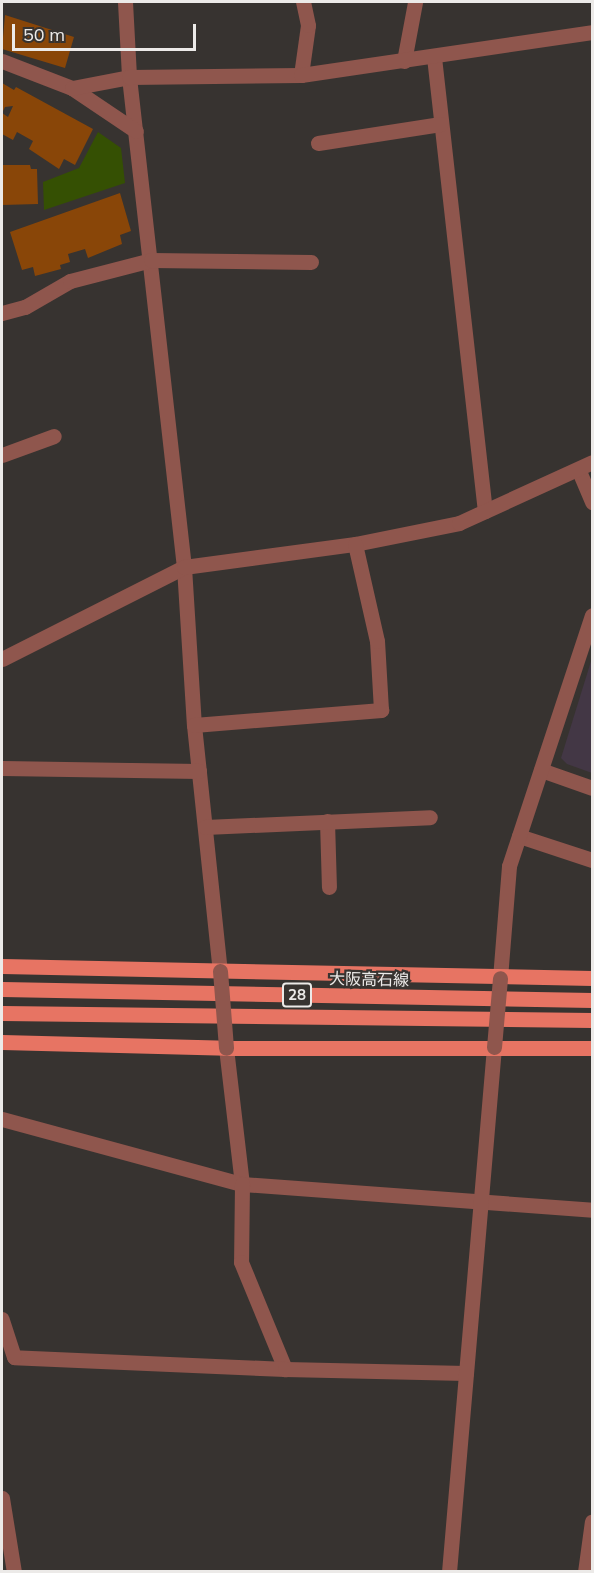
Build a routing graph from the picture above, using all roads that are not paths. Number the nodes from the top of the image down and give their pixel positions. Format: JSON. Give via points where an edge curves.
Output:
{"nodes":[{"id":1,"x":125,"y":2,"type":"edge"},
{"id":2,"x":303,"y":2,"type":"edge"},
{"id":3,"x":415,"y":2,"type":"edge"},
{"id":4,"x":592,"y":32,"type":"edge"},
{"id":5,"x":434,"y":57,"type":"junction"},
{"id":6,"x":2,"y":61,"type":"edge"},
{"id":7,"x":404,"y":61,"type":"junction"},
{"id":8,"x":302,"y":75,"type":"junction"},
{"id":9,"x":129,"y":77,"type":"junction"},
{"id":10,"x":72,"y":88,"type":"junction"},
{"id":11,"x":441,"y":124,"type":"junction"},
{"id":12,"x":136,"y":131,"type":"junction"},
{"id":13,"x":318,"y":143,"type":"dead end"},
{"id":14,"x":151,"y":260,"type":"junction"},
{"id":15,"x":311,"y":262,"type":"dead end"},
{"id":16,"x":2,"y":313,"type":"edge"},
{"id":17,"x":54,"y":436,"type":"dead end"},
{"id":18,"x":2,"y":455,"type":"edge"},
{"id":19,"x":586,"y":467,"type":"edge"},
{"id":20,"x":592,"y":502,"type":"edge"},
{"id":21,"x":485,"y":511,"type":"junction"},
{"id":22,"x":355,"y":544,"type":"junction"},
{"id":23,"x":184,"y":567,"type":"junction"},
{"id":24,"x":592,"y":615,"type":"edge"},
{"id":25,"x":2,"y":658,"type":"edge"},
{"id":26,"x":194,"y":725,"type":"junction"},
{"id":27,"x":2,"y":768,"type":"edge"},
{"id":28,"x":541,"y":770,"type":"junction"},
{"id":29,"x":199,"y":771,"type":"junction"},
{"id":30,"x":592,"y":788,"type":"edge"},
{"id":31,"x":430,"y":816,"type":"dead end"},
{"id":32,"x":327,"y":821,"type":"junction"},
{"id":33,"x":205,"y":827,"type":"junction"},
{"id":34,"x":519,"y":836,"type":"junction"},
{"id":35,"x":592,"y":860,"type":"edge"},
{"id":36,"x":329,"y":886,"type":"dead end"},
{"id":37,"x":2,"y":966,"type":"edge"},
{"id":38,"x":220,"y":971,"type":"junction"},
{"id":39,"x":500,"y":978,"type":"junction"},
{"id":40,"x":592,"y":978,"type":"edge"},
{"id":41,"x":2,"y":989,"type":"edge"},
{"id":42,"x":592,"y":1000,"type":"edge"},
{"id":43,"x":2,"y":1013,"type":"edge"},
{"id":44,"x":592,"y":1020,"type":"edge"},
{"id":45,"x":2,"y":1042,"type":"edge"},
{"id":46,"x":494,"y":1047,"type":"junction"},
{"id":47,"x":226,"y":1048,"type":"junction"},
{"id":48,"x":592,"y":1048,"type":"edge"},
{"id":49,"x":2,"y":1119,"type":"edge"},
{"id":50,"x":242,"y":1184,"type":"junction"},
{"id":51,"x":479,"y":1200,"type":"junction"},
{"id":52,"x":592,"y":1210,"type":"edge"},
{"id":53,"x":2,"y":1319,"type":"edge"},
{"id":54,"x":8,"y":1358,"type":"edge"},
{"id":55,"x":285,"y":1369,"type":"junction"},
{"id":56,"x":466,"y":1373,"type":"junction"},
{"id":57,"x":2,"y":1498,"type":"edge"},
{"id":58,"x":592,"y":1521,"type":"edge"},
{"id":59,"x":14,"y":1572,"type":"edge"},
{"id":60,"x":450,"y":1572,"type":"edge"},
{"id":61,"x":585,"y":1572,"type":"edge"}],
"edges":[{"from":1,"to":9,"type":"street"},
{"from":2,"to":8,"type":"street","via":[[308,25]]},
{"from":3,"to":7,"type":"street"},
{"from":4,"to":5,"type":"street"},
{"from":5,"to":7,"type":"street"},
{"from":5,"to":11,"type":"street"},
{"from":6,"to":10,"type":"street"},
{"from":7,"to":8,"type":"street"},
{"from":8,"to":9,"type":"street"},
{"from":9,"to":10,"type":"street"},
{"from":9,"to":12,"type":"street"},
{"from":10,"to":12,"type":"street"},
{"from":11,"to":13,"type":"street"},
{"from":11,"to":21,"type":"street"},
{"from":12,"to":14,"type":"street"},
{"from":14,"to":15,"type":"street"},
{"from":14,"to":16,"type":"street","via":[[70,281],[25,307]]},
{"from":14,"to":23,"type":"street"},
{"from":17,"to":18,"type":"street"},
{"from":19,"to":20,"type":"street"},
{"from":19,"to":21,"type":"street"},
{"from":21,"to":22,"type":"street","via":[[459,523]]},
{"from":22,"to":23,"type":"street"},
{"from":22,"to":26,"type":"street","via":[[377,641],[381,710]]},
{"from":23,"to":25,"type":"street"},
{"from":23,"to":26,"type":"street"},
{"from":24,"to":28,"type":"street"},
{"from":26,"to":29,"type":"street"},
{"from":27,"to":29,"type":"street"},
{"from":28,"to":30,"type":"street"},
{"from":28,"to":34,"type":"street"},
{"from":29,"to":33,"type":"street"},
{"from":31,"to":32,"type":"street"},
{"from":32,"to":33,"type":"street"},
{"from":32,"to":36,"type":"street"},
{"from":33,"to":38,"type":"street"},
{"from":34,"to":35,"type":"street"},
{"from":34,"to":39,"type":"street","via":[[509,866]]},
{"from":37,"to":38,"type":"main road"},
{"from":38,"to":39,"type":"main road"},
{"from":38,"to":47,"type":"street","bridge":true},
{"from":39,"to":40,"type":"main road"},
{"from":39,"to":46,"type":"street","bridge":true},
{"from":41,"to":42,"type":"main road","name":"大阪高石線","number":"28"},
{"from":43,"to":44,"type":"main road","number":"28"},
{"from":45,"to":47,"type":"main road"},
{"from":46,"to":47,"type":"main road"},
{"from":46,"to":48,"type":"main road"},
{"from":46,"to":51,"type":"street"},
{"from":47,"to":50,"type":"street"},
{"from":49,"to":50,"type":"street"},
{"from":50,"to":51,"type":"street"},
{"from":50,"to":55,"type":"street","via":[[241,1262]]},
{"from":51,"to":52,"type":"street"},
{"from":51,"to":56,"type":"street"},
{"from":53,"to":54,"type":"street"},
{"from":54,"to":55,"type":"street"},
{"from":55,"to":56,"type":"street"},
{"from":56,"to":60,"type":"street"},
{"from":57,"to":59,"type":"street"},
{"from":58,"to":61,"type":"street"}]}
